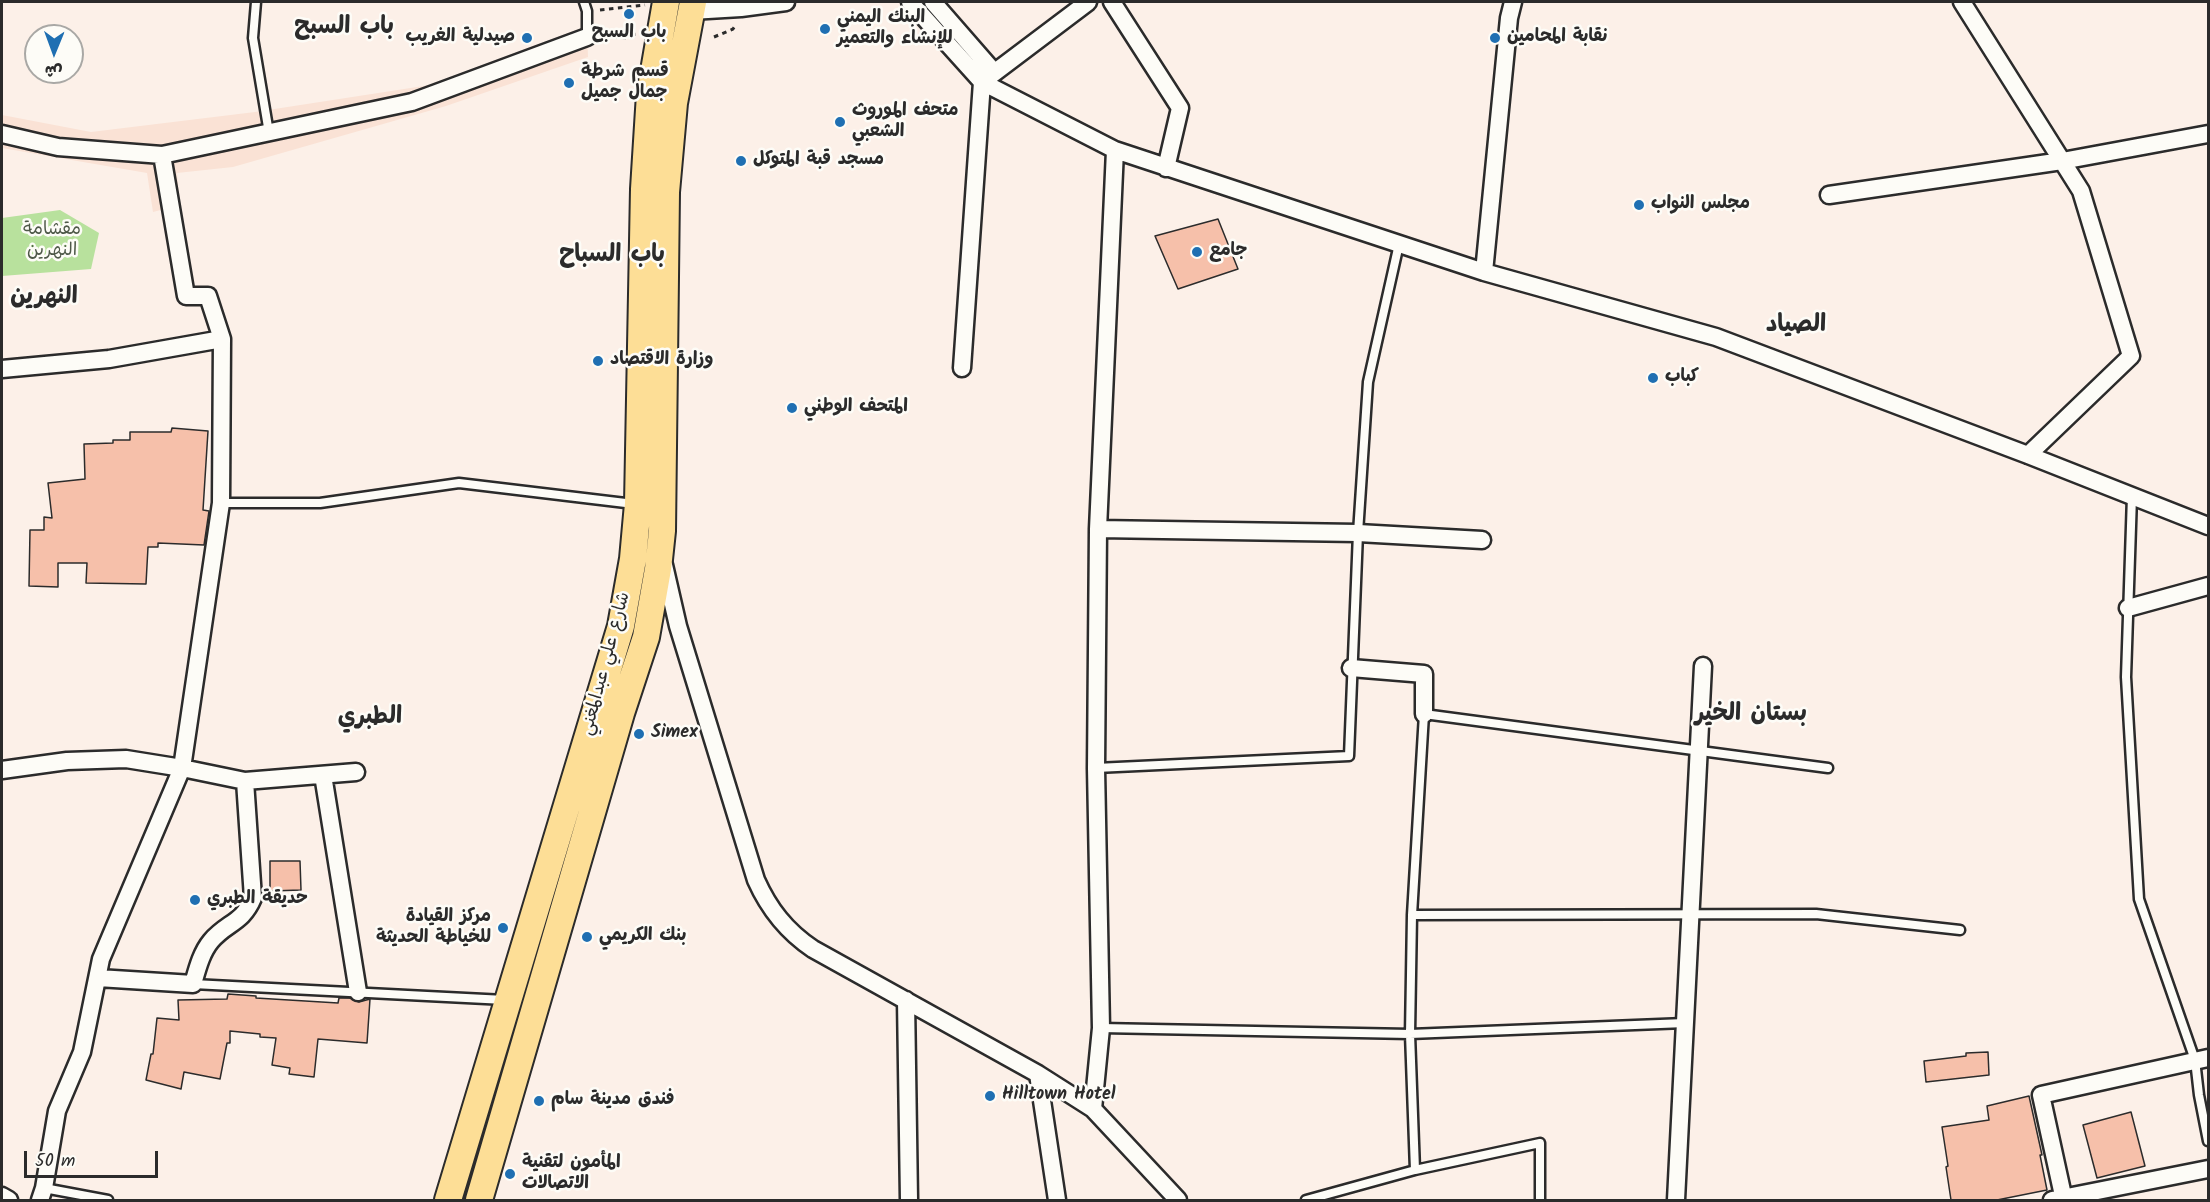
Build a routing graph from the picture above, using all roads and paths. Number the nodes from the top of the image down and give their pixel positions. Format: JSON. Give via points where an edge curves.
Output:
{"nodes":[{"id":1,"x":256,"y":2,"type":"edge"},
{"id":2,"x":584,"y":2,"type":"edge"},
{"id":3,"x":666,"y":2,"type":"edge"},
{"id":4,"x":786,"y":2,"type":"edge"},
{"id":5,"x":910,"y":2,"type":"edge"},
{"id":6,"x":933,"y":2,"type":"edge"},
{"id":7,"x":1088,"y":2,"type":"edge"},
{"id":8,"x":1112,"y":2,"type":"edge"},
{"id":9,"x":1514,"y":2,"type":"edge"},
{"id":10,"x":1962,"y":2,"type":"edge"},
{"id":11,"x":692,"y":6,"type":"edge"},
{"id":12,"x":587,"y":11,"type":"junction"},
{"id":13,"x":733,"y":29,"type":"dead end"},
{"id":14,"x":662,"y":33,"type":"junction"},
{"id":15,"x":589,"y":37,"type":"junction"},
{"id":16,"x":714,"y":37,"type":"dead end"},
{"id":17,"x":626,"y":38,"type":"dead end"},
{"id":18,"x":988,"y":77,"type":"junction"},
{"id":19,"x":269,"y":133,"type":"junction"},
{"id":20,"x":2,"y":134,"type":"edge"},
{"id":21,"x":2208,"y":134,"type":"edge"},
{"id":22,"x":1115,"y":150,"type":"junction"},
{"id":23,"x":162,"y":155,"type":"junction"},
{"id":24,"x":2062,"y":160,"type":"junction"},
{"id":25,"x":1166,"y":168,"type":"junction"},
{"id":26,"x":1829,"y":195,"type":"dead end"},
{"id":27,"x":1399,"y":244,"type":"junction"},
{"id":28,"x":1484,"y":272,"type":"junction"},
{"id":29,"x":222,"y":339,"type":"junction"},
{"id":30,"x":962,"y":368,"type":"dead end"},
{"id":31,"x":2,"y":369,"type":"edge"},
{"id":32,"x":2028,"y":455,"type":"junction"},
{"id":33,"x":2132,"y":496,"type":"junction"},
{"id":34,"x":221,"y":503,"type":"junction"},
{"id":35,"x":638,"y":504,"type":"junction"},
{"id":36,"x":2208,"y":526,"type":"edge"},
{"id":37,"x":1098,"y":529,"type":"junction"},
{"id":38,"x":1358,"y":532,"type":"junction"},
{"id":39,"x":1482,"y":540,"type":"dead end"},
{"id":40,"x":661,"y":543,"type":"junction"},
{"id":41,"x":2208,"y":586,"type":"edge"},
{"id":42,"x":2128,"y":608,"type":"junction"},
{"id":43,"x":621,"y":626,"type":"junction"},
{"id":44,"x":646,"y":637,"type":"junction"},
{"id":45,"x":1703,"y":666,"type":"dead end"},
{"id":46,"x":1352,"y":668,"type":"junction"},
{"id":47,"x":1424,"y":714,"type":"junction"},
{"id":48,"x":1699,"y":751,"type":"junction"},
{"id":49,"x":183,"y":768,"type":"junction"},
{"id":50,"x":1096,"y":768,"type":"junction"},
{"id":51,"x":1828,"y":768,"type":"dead end"},
{"id":52,"x":2,"y":770,"type":"edge"},
{"id":53,"x":356,"y":772,"type":"dead end"},
{"id":54,"x":323,"y":775,"type":"junction"},
{"id":55,"x":245,"y":782,"type":"junction"},
{"id":56,"x":1691,"y":914,"type":"junction"},
{"id":57,"x":1412,"y":915,"type":"junction"},
{"id":58,"x":1960,"y":930,"type":"dead end"},
{"id":59,"x":98,"y":978,"type":"junction"},
{"id":60,"x":193,"y":984,"type":"junction"},
{"id":61,"x":358,"y":992,"type":"junction"},
{"id":62,"x":509,"y":1000,"type":"junction"},
{"id":63,"x":906,"y":1000,"type":"junction"},
{"id":64,"x":1685,"y":1023,"type":"junction"},
{"id":65,"x":1101,"y":1028,"type":"junction"},
{"id":66,"x":1410,"y":1034,"type":"junction"},
{"id":67,"x":2202,"y":1059,"type":"edge"},
{"id":68,"x":1038,"y":1074,"type":"junction"},
{"id":69,"x":1093,"y":1109,"type":"junction"},
{"id":70,"x":2208,"y":1141,"type":"edge"},
{"id":71,"x":2208,"y":1169,"type":"edge"},
{"id":72,"x":1415,"y":1170,"type":"junction"},
{"id":73,"x":42,"y":1194,"type":"edge"},
{"id":74,"x":2,"y":1196,"type":"edge"},
{"id":75,"x":9,"y":1200,"type":"edge"},
{"id":76,"x":108,"y":1200,"type":"edge"},
{"id":77,"x":448,"y":1200,"type":"edge"},
{"id":78,"x":480,"y":1200,"type":"edge"},
{"id":79,"x":909,"y":1200,"type":"edge"},
{"id":80,"x":1057,"y":1200,"type":"edge"},
{"id":81,"x":1178,"y":1200,"type":"edge"},
{"id":82,"x":1307,"y":1200,"type":"edge"},
{"id":83,"x":1540,"y":1200,"type":"edge"},
{"id":84,"x":1676,"y":1200,"type":"edge"},
{"id":85,"x":2060,"y":1200,"type":"edge"}],
"edges":[{"from":1,"to":19,"type":"lane","via":[[253,38]]},
{"from":2,"to":12,"type":"lane"},
{"from":3,"to":12,"type":"path"},
{"from":3,"to":14,"type":"main road","name":"شارع علي عبدالمغني"},
{"from":4,"to":11,"type":"street","via":[[741,8]]},
{"from":5,"to":18,"type":"street"},
{"from":6,"to":18,"type":"street"},
{"from":7,"to":18,"type":"street"},
{"from":8,"to":25,"type":"street","via":[[1180,108]]},
{"from":9,"to":28,"type":"street","via":[[1509,18]]},
{"from":10,"to":24,"type":"street"},
{"from":11,"to":40,"type":"main road","name":"شارع علي عبدالمغني","via":[[674,103],[666,192]]},
{"from":12,"to":15,"type":"lane"},
{"from":13,"to":16,"type":"path"},
{"from":14,"to":15,"type":"path"},
{"from":14,"to":35,"type":"main road","name":"شارع علي عبدالمغني","via":[[650,94],[644,189]]},
{"from":15,"to":17,"type":"path"},
{"from":15,"to":19,"type":"street","via":[[412,102]]},
{"from":18,"to":22,"type":"street"},
{"from":18,"to":30,"type":"street"},
{"from":19,"to":23,"type":"street"},
{"from":20,"to":23,"type":"street","via":[[58,147]]},
{"from":21,"to":24,"type":"street"},
{"from":22,"to":25,"type":"street"},
{"from":22,"to":37,"type":"street"},
{"from":23,"to":29,"type":"street","via":[[186,296],[208,296]]},
{"from":24,"to":26,"type":"street"},
{"from":24,"to":32,"type":"street","via":[[2081,191],[2131,356]]},
{"from":25,"to":27,"type":"street"},
{"from":27,"to":28,"type":"street"},
{"from":27,"to":38,"type":"lane","via":[[1368,382]]},
{"from":28,"to":32,"type":"street","via":[[1716,337]]},
{"from":29,"to":31,"type":"street","via":[[109,359]]},
{"from":29,"to":34,"type":"street"},
{"from":32,"to":33,"type":"street"},
{"from":33,"to":36,"type":"street"},
{"from":33,"to":42,"type":"lane"},
{"from":34,"to":35,"type":"lane","via":[[320,503],[459,483]]},
{"from":34,"to":49,"type":"street"},
{"from":35,"to":43,"type":"main road","name":"شارع علي عبدالمغني"},
{"from":37,"to":38,"type":"street"},
{"from":37,"to":50,"type":"street"},
{"from":38,"to":39,"type":"street"},
{"from":38,"to":46,"type":"lane"},
{"from":40,"to":44,"type":"main road","name":"شارع علي عبدالمغني"},
{"from":40,"to":63,"type":"street","via":[[678,626],[762,894],[800,940]]},
{"from":41,"to":42,"type":"street"},
{"from":42,"to":67,"type":"lane","via":[[2126,677],[2139,899]]},
{"from":43,"to":44,"type":"main road"},
{"from":43,"to":62,"type":"main road","name":"شارع علي عبدالمغني"},
{"from":44,"to":78,"type":"main road","name":"شارع علي عبدالمغني"},
{"from":45,"to":48,"type":"street"},
{"from":46,"to":47,"type":"street","via":[[1424,674]]},
{"from":46,"to":50,"type":"lane","via":[[1348,756]]},
{"from":47,"to":48,"type":"lane"},
{"from":47,"to":57,"type":"lane"},
{"from":48,"to":51,"type":"lane"},
{"from":48,"to":56,"type":"street"},
{"from":49,"to":52,"type":"street","via":[[126,759],[67,761]]},
{"from":49,"to":55,"type":"street"},
{"from":49,"to":59,"type":"street","via":[[101,959]]},
{"from":50,"to":65,"type":"street"},
{"from":53,"to":54,"type":"street"},
{"from":54,"to":55,"type":"street"},
{"from":54,"to":61,"type":"street"},
{"from":55,"to":60,"type":"street","via":[[253,898],[247,911],[210,942]]},
{"from":56,"to":57,"type":"lane"},
{"from":56,"to":58,"type":"lane","via":[[1816,914]]},
{"from":56,"to":64,"type":"street"},
{"from":57,"to":66,"type":"lane"},
{"from":59,"to":60,"type":"street"},
{"from":59,"to":73,"type":"street","via":[[82,1052],[57,1111]]},
{"from":60,"to":61,"type":"lane"},
{"from":61,"to":62,"type":"lane"},
{"from":62,"to":77,"type":"main road","name":"شارع علي عبدالمغني"},
{"from":63,"to":68,"type":"street"},
{"from":63,"to":79,"type":"street"},
{"from":64,"to":66,"type":"lane"},
{"from":64,"to":84,"type":"street"},
{"from":65,"to":66,"type":"lane"},
{"from":65,"to":69,"type":"street"},
{"from":66,"to":72,"type":"lane"},
{"from":67,"to":70,"type":"lane","via":[[2199,1095]]},
{"from":67,"to":85,"type":"street","via":[[2041,1095]]},
{"from":68,"to":69,"type":"street"},
{"from":68,"to":80,"type":"street"},
{"from":69,"to":81,"type":"street"},
{"from":71,"to":85,"type":"street"},
{"from":72,"to":82,"type":"lane"},
{"from":72,"to":83,"type":"lane","via":[[1540,1143]]},
{"from":73,"to":76,"type":"lane"},
{"from":74,"to":75,"type":"street"}]}
